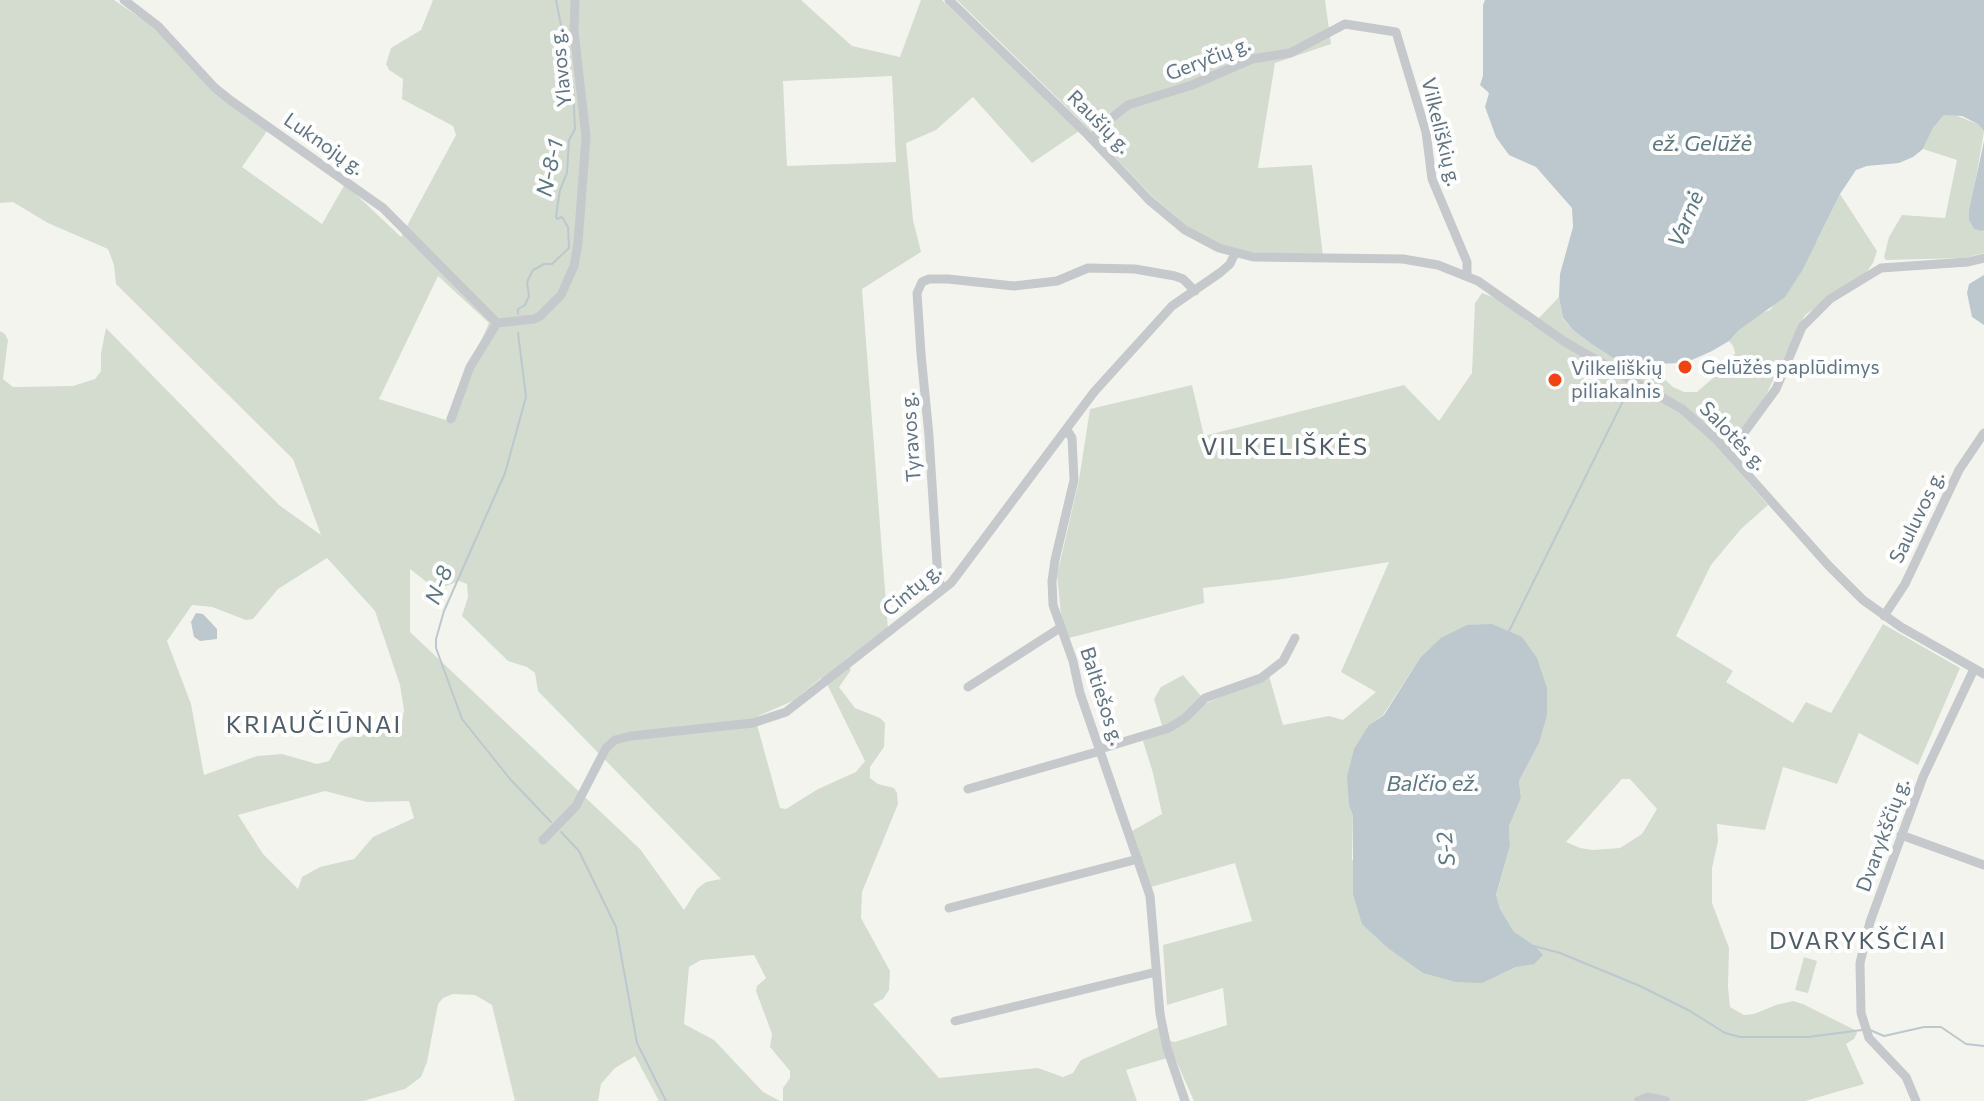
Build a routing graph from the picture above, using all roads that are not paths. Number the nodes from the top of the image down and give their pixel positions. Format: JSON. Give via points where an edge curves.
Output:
{"nodes":[{"id":1,"x":124,"y":0,"type":"edge"},
{"id":2,"x":575,"y":0,"type":"edge"},
{"id":3,"x":949,"y":0,"type":"edge"},
{"id":4,"x":1399,"y":40,"type":"joint"},
{"id":5,"x":1092,"y":139,"type":"junction"},
{"id":6,"x":1235,"y":253,"type":"junction"},
{"id":7,"x":1984,"y":258,"type":"edge"},
{"id":8,"x":1467,"y":275,"type":"junction"},
{"id":9,"x":1195,"y":291,"type":"junction"},
{"id":10,"x":497,"y":323,"type":"junction"},
{"id":11,"x":451,"y":419,"type":"dead end"},
{"id":12,"x":1067,"y":430,"type":"junction"},
{"id":13,"x":1984,"y":433,"type":"edge"},
{"id":14,"x":1729,"y":453,"type":"junction"},
{"id":15,"x":943,"y":589,"type":"junction"},
{"id":16,"x":1884,"y":616,"type":"junction"},
{"id":17,"x":1060,"y":628,"type":"junction"},
{"id":18,"x":1295,"y":638,"type":"dead end"},
{"id":19,"x":1979,"y":672,"type":"edge"},
{"id":20,"x":968,"y":687,"type":"dead end"},
{"id":21,"x":1100,"y":750,"type":"junction"},
{"id":22,"x":968,"y":789,"type":"dead end"},
{"id":23,"x":1901,"y":835,"type":"junction"},
{"id":24,"x":543,"y":840,"type":"dead end"},
{"id":25,"x":1138,"y":859,"type":"junction"},
{"id":26,"x":1984,"y":865,"type":"edge"},
{"id":27,"x":949,"y":908,"type":"dead end"},
{"id":28,"x":1156,"y":972,"type":"junction"},
{"id":29,"x":955,"y":1021,"type":"dead end"},
{"id":30,"x":1185,"y":1101,"type":"edge"},
{"id":31,"x":1638,"y":1101,"type":"edge"},
{"id":32,"x":1666,"y":1101,"type":"edge"},
{"id":33,"x":1916,"y":1101,"type":"edge"}],
"edges":[{"from":1,"to":10,"type":"street","name":"Luknojų g.","via":[[158,26],[230,100],[383,208]]},
{"from":2,"to":10,"type":"street","name":"Ylavos g.","via":[[586,137],[574,266],[561,295],[540,316]]},
{"from":3,"to":5,"type":"street","name":"Raušių g."},
{"from":4,"to":5,"type":"street","name":"Geryčių g.","via":[[1396,32],[1345,24],[1290,53],[1252,59],[1128,105]]},
{"from":4,"to":8,"type":"street","name":"Vilkeliškių g.","via":[[1426,132],[1432,179],[1467,262]]},
{"from":5,"to":6,"type":"street","name":"Raušių g.","via":[[1167,217],[1201,240]]},
{"from":6,"to":8,"type":"street","name":"Salotės g.","via":[[1403,259]]},
{"from":6,"to":9,"type":"street","name":"Cintų g.","via":[[1230,264]]},
{"from":7,"to":14,"type":"street","via":[[1881,268],[1830,299],[1802,327],[1776,389]]},
{"from":8,"to":14,"type":"street","name":"Salotės g.","via":[[1565,342],[1682,409]]},
{"from":9,"to":12,"type":"street","name":"Cintų g.","via":[[1162,316]]},
{"from":9,"to":15,"type":"street","name":"Tyravos g.","via":[[1175,276],[1135,269],[1088,268],[1057,281],[1014,286],[948,279],[922,282],[917,293],[921,354],[938,580]]},
{"from":10,"to":11,"type":"street","via":[[470,367]]},
{"from":12,"to":15,"type":"street","name":"Cintų g."},
{"from":12,"to":17,"type":"street","name":"Baltiešos g.","via":[[1074,480],[1052,581]]},
{"from":13,"to":16,"type":"street","name":"Sauluvos g.","via":[[1959,470],[1905,584]]},
{"from":14,"to":16,"type":"street","name":"Salotės g.","via":[[1828,565]]},
{"from":15,"to":24,"type":"street","name":"Cintų g.","via":[[786,712],[753,723],[615,740],[576,806]]},
{"from":16,"to":19,"type":"street","name":"Salotės g."},
{"from":17,"to":20,"type":"street"},
{"from":17,"to":21,"type":"street","name":"Baltiešos g."},
{"from":18,"to":21,"type":"street","via":[[1283,661],[1261,678],[1205,698],[1169,728]]},
{"from":19,"to":23,"type":"street","name":"Dvarykščių g.","via":[[1923,777]]},
{"from":21,"to":22,"type":"street"},
{"from":21,"to":25,"type":"street","name":"Baltiešos g."},
{"from":23,"to":26,"type":"street"},
{"from":23,"to":33,"type":"street","name":"Dvarykščių g.","via":[[1864,946],[1861,1013],[1869,1038],[1906,1077]]},
{"from":25,"to":27,"type":"street"},
{"from":25,"to":28,"type":"street","name":"Baltiešos g.","via":[[1150,896]]},
{"from":28,"to":29,"type":"street"},
{"from":28,"to":30,"type":"street","name":"Baltiešos g.","via":[[1167,1048]]},
{"from":31,"to":32,"type":"street"}]}
